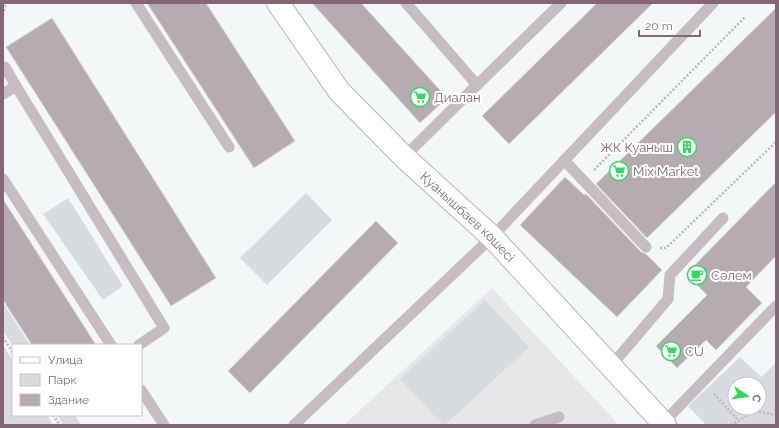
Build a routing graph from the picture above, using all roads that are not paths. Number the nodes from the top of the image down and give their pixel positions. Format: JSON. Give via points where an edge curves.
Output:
{"nodes":[{"id":1,"x":136,"y":3,"type":"edge"},
{"id":2,"x":278,"y":3,"type":"edge"},
{"id":3,"x":406,"y":3,"type":"edge"},
{"id":4,"x":561,"y":3,"type":"edge"},
{"id":5,"x":713,"y":3,"type":"edge"},
{"id":6,"x":5,"y":67,"type":"dead end"},
{"id":7,"x":478,"y":85,"type":"junction"},
{"id":8,"x":16,"y":86,"type":"junction"},
{"id":9,"x":3,"y":94,"type":"edge"},
{"id":10,"x":228,"y":147,"type":"dead end"},
{"id":11,"x":404,"y":157,"type":"junction"},
{"id":12,"x":564,"y":160,"type":"junction"},
{"id":13,"x":3,"y":179,"type":"edge"},
{"id":14,"x":723,"y":218,"type":"dead end"},
{"id":15,"x":492,"y":237,"type":"junction"},
{"id":16,"x":646,"y":247,"type":"road end"},
{"id":17,"x":776,"y":306,"type":"edge"},
{"id":18,"x":110,"y":344,"type":"edge"},
{"id":19,"x":140,"y":344,"type":"edge"},
{"id":20,"x":611,"y":366,"type":"junction"},
{"id":21,"x":142,"y":392,"type":"edge"},
{"id":22,"x":559,"y":417,"type":"dead end"},
{"id":23,"x":664,"y":424,"type":"edge"},
{"id":24,"x":164,"y":425,"type":"edge"},
{"id":25,"x":294,"y":425,"type":"edge"},
{"id":26,"x":535,"y":425,"type":"edge"}],
"edges":[{"from":1,"to":10,"type":"lane"},
{"from":2,"to":11,"type":"street","name":"Қуанышбаев көшесі","via":[[339,91]]},
{"from":3,"to":7,"type":"lane"},
{"from":4,"to":7,"type":"lane"},
{"from":5,"to":12,"type":"lane"},
{"from":6,"to":8,"type":"lane"},
{"from":7,"to":11,"type":"lane"},
{"from":8,"to":9,"type":"lane"},
{"from":8,"to":19,"type":"lane","via":[[164,328]]},
{"from":11,"to":15,"type":"street","name":"Қуанышбаев көшесі"},
{"from":12,"to":15,"type":"lane"},
{"from":12,"to":16,"type":"lane"},
{"from":13,"to":18,"type":"lane"},
{"from":14,"to":20,"type":"lane","via":[[670,275],[668,299]]},
{"from":15,"to":20,"type":"street","name":"Қуанышбаев көшесі"},
{"from":15,"to":25,"type":"lane"},
{"from":17,"to":23,"type":"lane"},
{"from":20,"to":23,"type":"street","name":"Қуанышбаев көшесі"},
{"from":21,"to":24,"type":"lane"},
{"from":22,"to":26,"type":"lane"}]}
